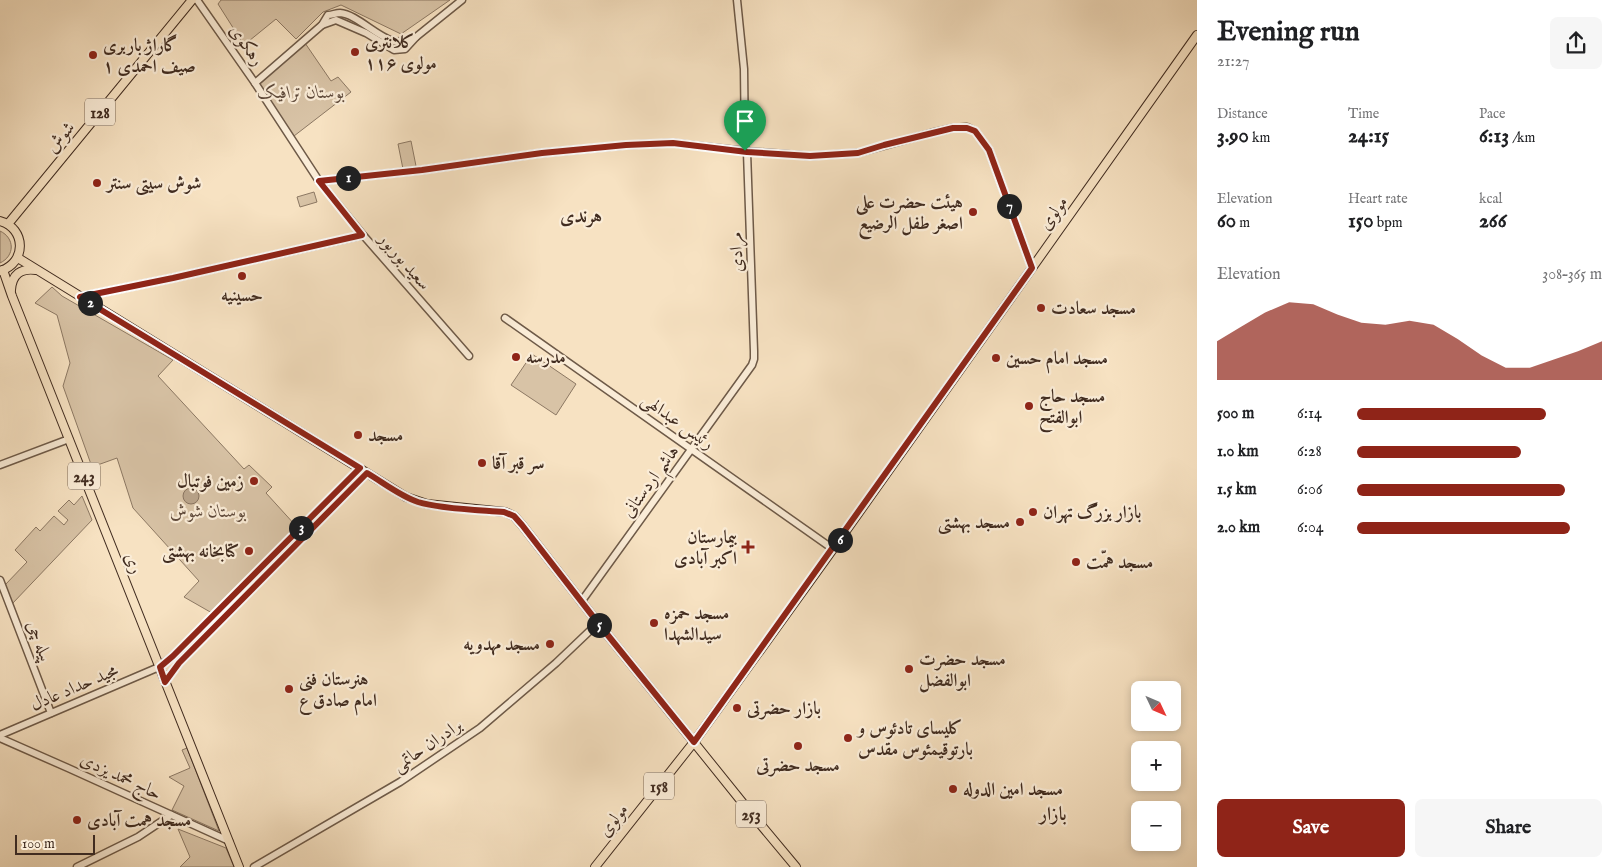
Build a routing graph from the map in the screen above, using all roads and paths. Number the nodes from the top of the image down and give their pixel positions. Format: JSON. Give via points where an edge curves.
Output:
{"nodes":[{"id":1,"x":192,"y":0,"type":"edge"},
{"id":2,"x":197,"y":0,"type":"edge"},
{"id":3,"x":462,"y":0,"type":"edge"},
{"id":4,"x":737,"y":0,"type":"edge"},
{"id":5,"x":1197,"y":35,"type":"edge"},
{"id":6,"x":255,"y":83,"type":"junction"},
{"id":7,"x":746,"y":152,"type":"junction"},
{"id":8,"x":319,"y":181,"type":"junction"},
{"id":9,"x":0,"y":221,"type":"edge"},
{"id":10,"x":8,"y":224,"type":"junction"},
{"id":11,"x":362,"y":235,"type":"junction"},
{"id":12,"x":18,"y":258,"type":"junction"},
{"id":13,"x":1032,"y":268,"type":"junction"},
{"id":14,"x":2,"y":271,"type":"edge"},
{"id":15,"x":38,"y":271,"type":"junction"},
{"id":16,"x":12,"y":296,"type":"junction"},
{"id":17,"x":80,"y":297,"type":"junction"},
{"id":18,"x":505,"y":318,"type":"dead end"},
{"id":19,"x":754,"y":351,"type":"joint"},
{"id":20,"x":469,"y":356,"type":"dead end"},
{"id":21,"x":68,"y":439,"type":"junction"},
{"id":22,"x":692,"y":449,"type":"junction"},
{"id":23,"x":0,"y":465,"type":"edge"},
{"id":24,"x":363,"y":471,"type":"junction"},
{"id":25,"x":833,"y":549,"type":"junction"},
{"id":26,"x":0,"y":580,"type":"edge"},
{"id":27,"x":581,"y":602,"type":"junction"},
{"id":28,"x":224,"y":605,"type":"junction"},
{"id":29,"x":230,"y":612,"type":"junction"},
{"id":30,"x":598,"y":623,"type":"junction"},
{"id":31,"x":160,"y":667,"type":"junction"},
{"id":32,"x":165,"y":682,"type":"junction"},
{"id":33,"x":52,"y":713,"type":"junction"},
{"id":34,"x":0,"y":736,"type":"edge"},
{"id":35,"x":694,"y":742,"type":"junction"},
{"id":36,"x":171,"y":815,"type":"junction"},
{"id":37,"x":229,"y":841,"type":"junction"},
{"id":38,"x":77,"y":867,"type":"edge"},
{"id":39,"x":240,"y":867,"type":"edge"},
{"id":40,"x":254,"y":867,"type":"edge"},
{"id":41,"x":595,"y":867,"type":"edge"},
{"id":42,"x":796,"y":867,"type":"edge"}],
"edges":[{"from":1,"to":10,"type":"main road","name":"شوش","number":"128"},
{"from":2,"to":6,"type":"street","name":"رهکوی"},
{"from":3,"to":6,"type":"street","via":[[416,37],[403,41],[393,41],[350,16],[340,13],[328,15],[322,25]]},
{"from":4,"to":7,"type":"street","name":"مرادی","via":[[745,87]]},
{"from":5,"to":13,"type":"main road","name":"مولوی","number":"158"},
{"from":6,"to":8,"type":"street","name":"سعید بوربور"},
{"from":7,"to":8,"type":"street","via":[[673,143],[626,145]]},
{"from":7,"to":13,"type":"street","via":[[810,156],[858,153],[953,128],[975,131],[989,150]]},
{"from":7,"to":19,"type":"street","name":"مرادی"},
{"from":8,"to":11,"type":"street","name":"سعید بوربور"},
{"from":9,"to":10,"type":"main road"},
{"from":10,"to":12,"type":"main road","via":[[20,239]]},
{"from":11,"to":17,"type":"street"},
{"from":11,"to":20,"type":"street","name":"سعید بوربور"},
{"from":12,"to":14,"type":"main road"},
{"from":12,"to":15,"type":"main road"},
{"from":13,"to":25,"type":"main road","name":"مولوی","number":"158"},
{"from":14,"to":16,"type":"main road","name":"ری","number":"243"},
{"from":15,"to":16,"type":"main road","via":[[23,270],[15,275]]},
{"from":15,"to":17,"type":"main road"},
{"from":16,"to":21,"type":"main road","name":"ری","number":"243"},
{"from":17,"to":24,"type":"main road"},
{"from":18,"to":22,"type":"street","name":"رئیس عبدالهی"},
{"from":19,"to":22,"type":"street","name":"هاشم اردستانی","via":[[752,365]]},
{"from":21,"to":23,"type":"street"},
{"from":21,"to":31,"type":"main road","name":"ری","number":"243"},
{"from":22,"to":25,"type":"street","name":"رئیس عبدالهی"},
{"from":22,"to":27,"type":"street","name":"هاشم اردستانی"},
{"from":24,"to":27,"type":"main road","via":[[418,502],[509,513],[522,525]]},
{"from":24,"to":28,"type":"street","name":"مجید حداد عادل"},
{"from":24,"to":29,"type":"street"},
{"from":25,"to":35,"type":"main road","name":"مولوی","number":"158"},
{"from":26,"to":33,"type":"street","name":"پیله چی"},
{"from":27,"to":30,"type":"main road"},
{"from":28,"to":29,"type":"street"},
{"from":28,"to":31,"type":"street","name":"مجید حداد عادل"},
{"from":29,"to":32,"type":"street","via":[[179,663]]},
{"from":30,"to":35,"type":"main road"},
{"from":30,"to":40,"type":"street","name":"برادران حاتمی","via":[[480,728],[402,781]]},
{"from":31,"to":32,"type":"main road","name":"ری","number":"243"},
{"from":31,"to":33,"type":"street","name":"مجید حداد عادل"},
{"from":32,"to":37,"type":"main road","name":"ری","number":"243"},
{"from":33,"to":34,"type":"street","name":"مجید حداد عادل"},
{"from":34,"to":36,"type":"street","name":"حاج محمد یزدی"},
{"from":35,"to":41,"type":"main road","name":"مولوی","number":"158"},
{"from":35,"to":42,"type":"main road","number":"253"},
{"from":36,"to":37,"type":"street","name":"حاج محمد یزدی"},
{"from":36,"to":38,"type":"street","via":[[138,837]]},
{"from":37,"to":39,"type":"main road","name":"ری","number":"243"}]}
